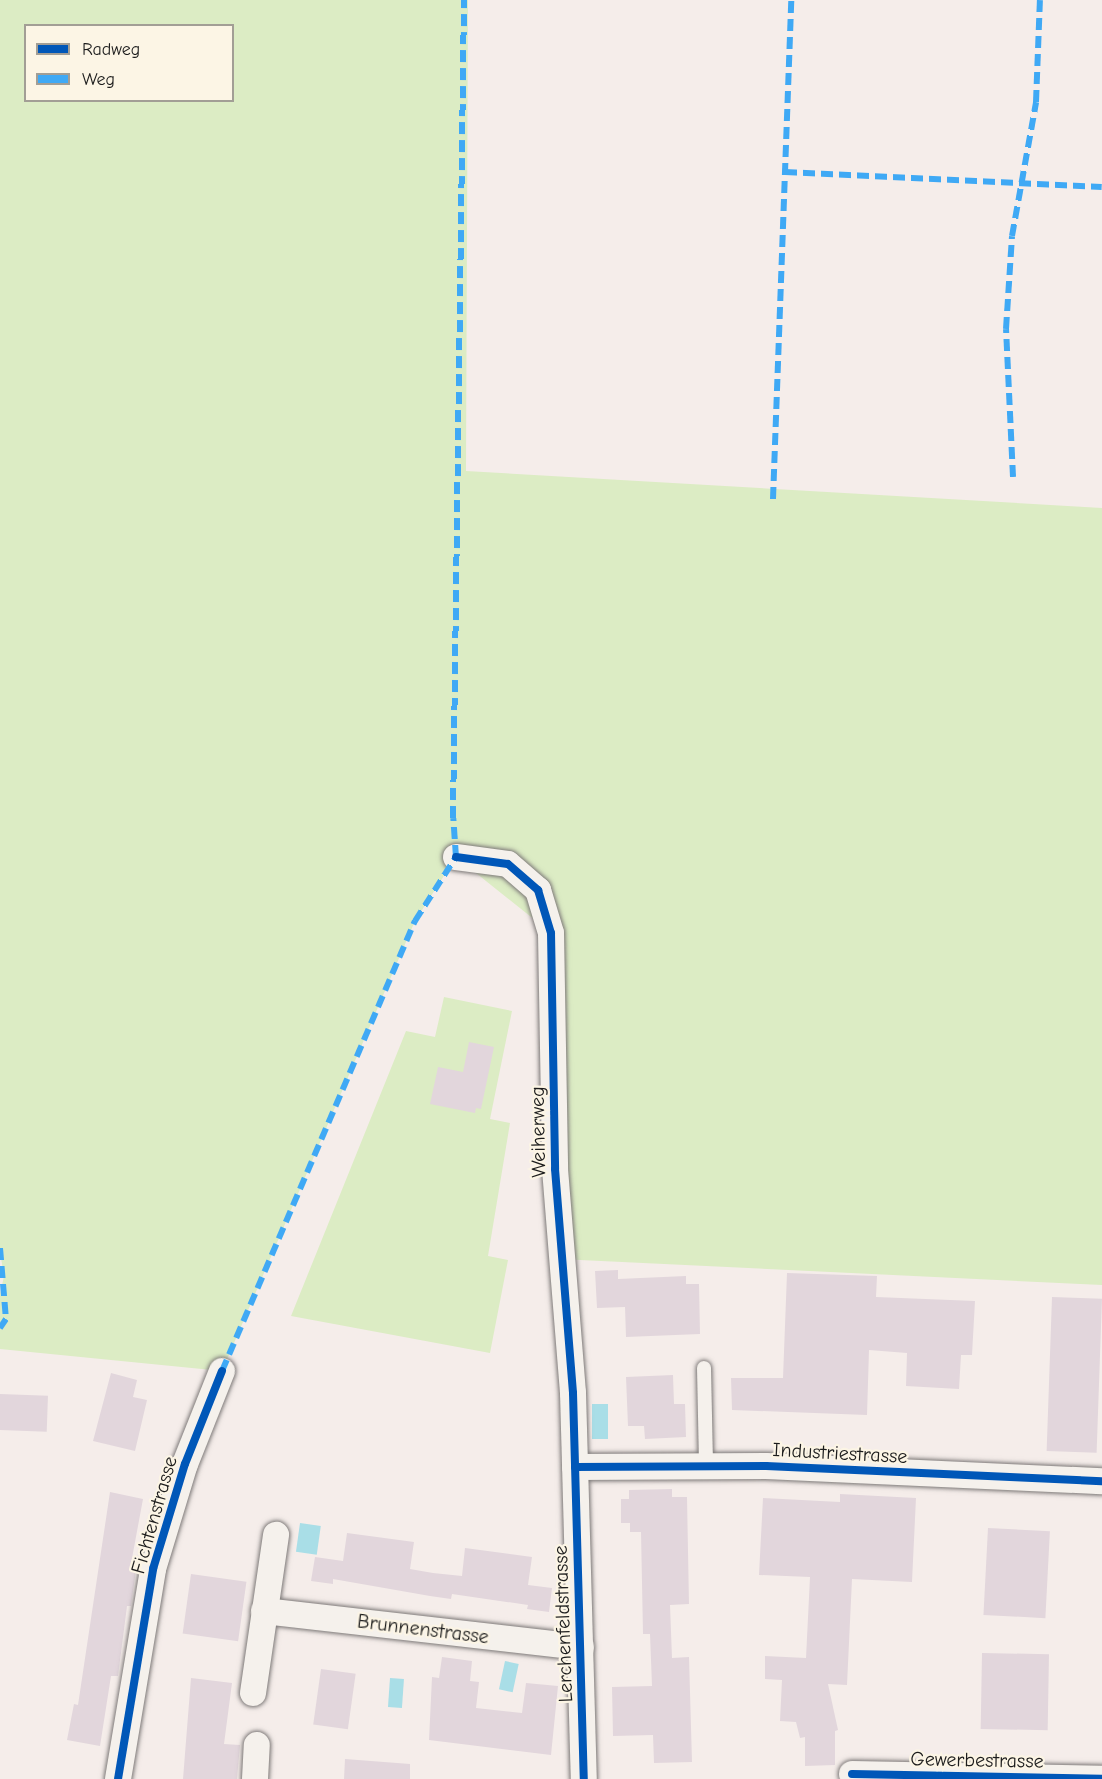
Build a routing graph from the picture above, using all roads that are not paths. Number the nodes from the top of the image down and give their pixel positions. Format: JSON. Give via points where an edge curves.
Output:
{"nodes":[{"id":1,"x":456,"y":857,"type":"dead end"},
{"id":2,"x":704,"y":1368,"type":"dead end"},
{"id":3,"x":222,"y":1371,"type":"dead end"},
{"id":4,"x":706,"y":1466,"type":"junction"},
{"id":5,"x":575,"y":1467,"type":"junction"},
{"id":6,"x":1102,"y":1481,"type":"edge"},
{"id":7,"x":276,"y":1535,"type":"dead end"},
{"id":8,"x":264,"y":1611,"type":"junction"},
{"id":9,"x":581,"y":1647,"type":"junction"},
{"id":10,"x":253,"y":1693,"type":"dead end"},
{"id":11,"x":257,"y":1745,"type":"dead end"},
{"id":12,"x":852,"y":1774,"type":"dead end"},
{"id":13,"x":980,"y":1778,"type":"edge"},
{"id":14,"x":118,"y":1779,"type":"edge"},
{"id":15,"x":255,"y":1779,"type":"edge"},
{"id":16,"x":584,"y":1779,"type":"edge"},
{"id":17,"x":1102,"y":1779,"type":"edge"}],
"edges":[{"from":1,"to":5,"type":"street","name":"Weiherweg","via":[[508,864],[538,890],[551,933],[555,1180]]},
{"from":2,"to":4,"type":"lane"},
{"from":3,"to":14,"type":"street","name":"Fichtenstrasse","via":[[185,1464],[153,1569]]},
{"from":4,"to":5,"type":"street","name":"Industriestrasse"},
{"from":4,"to":6,"type":"street","name":"Industriestrasse"},
{"from":5,"to":9,"type":"street","name":"Lerchenfeldstrasse"},
{"from":7,"to":8,"type":"street"},
{"from":8,"to":9,"type":"street","name":"Brunnenstrasse"},
{"from":8,"to":10,"type":"street"},
{"from":9,"to":16,"type":"street","name":"Lerchenfeldstrasse"},
{"from":11,"to":15,"type":"street"},
{"from":12,"to":13,"type":"street","name":"Gewerbestrasse"},
{"from":13,"to":17,"type":"street","name":"Gewerbestrasse"}]}
